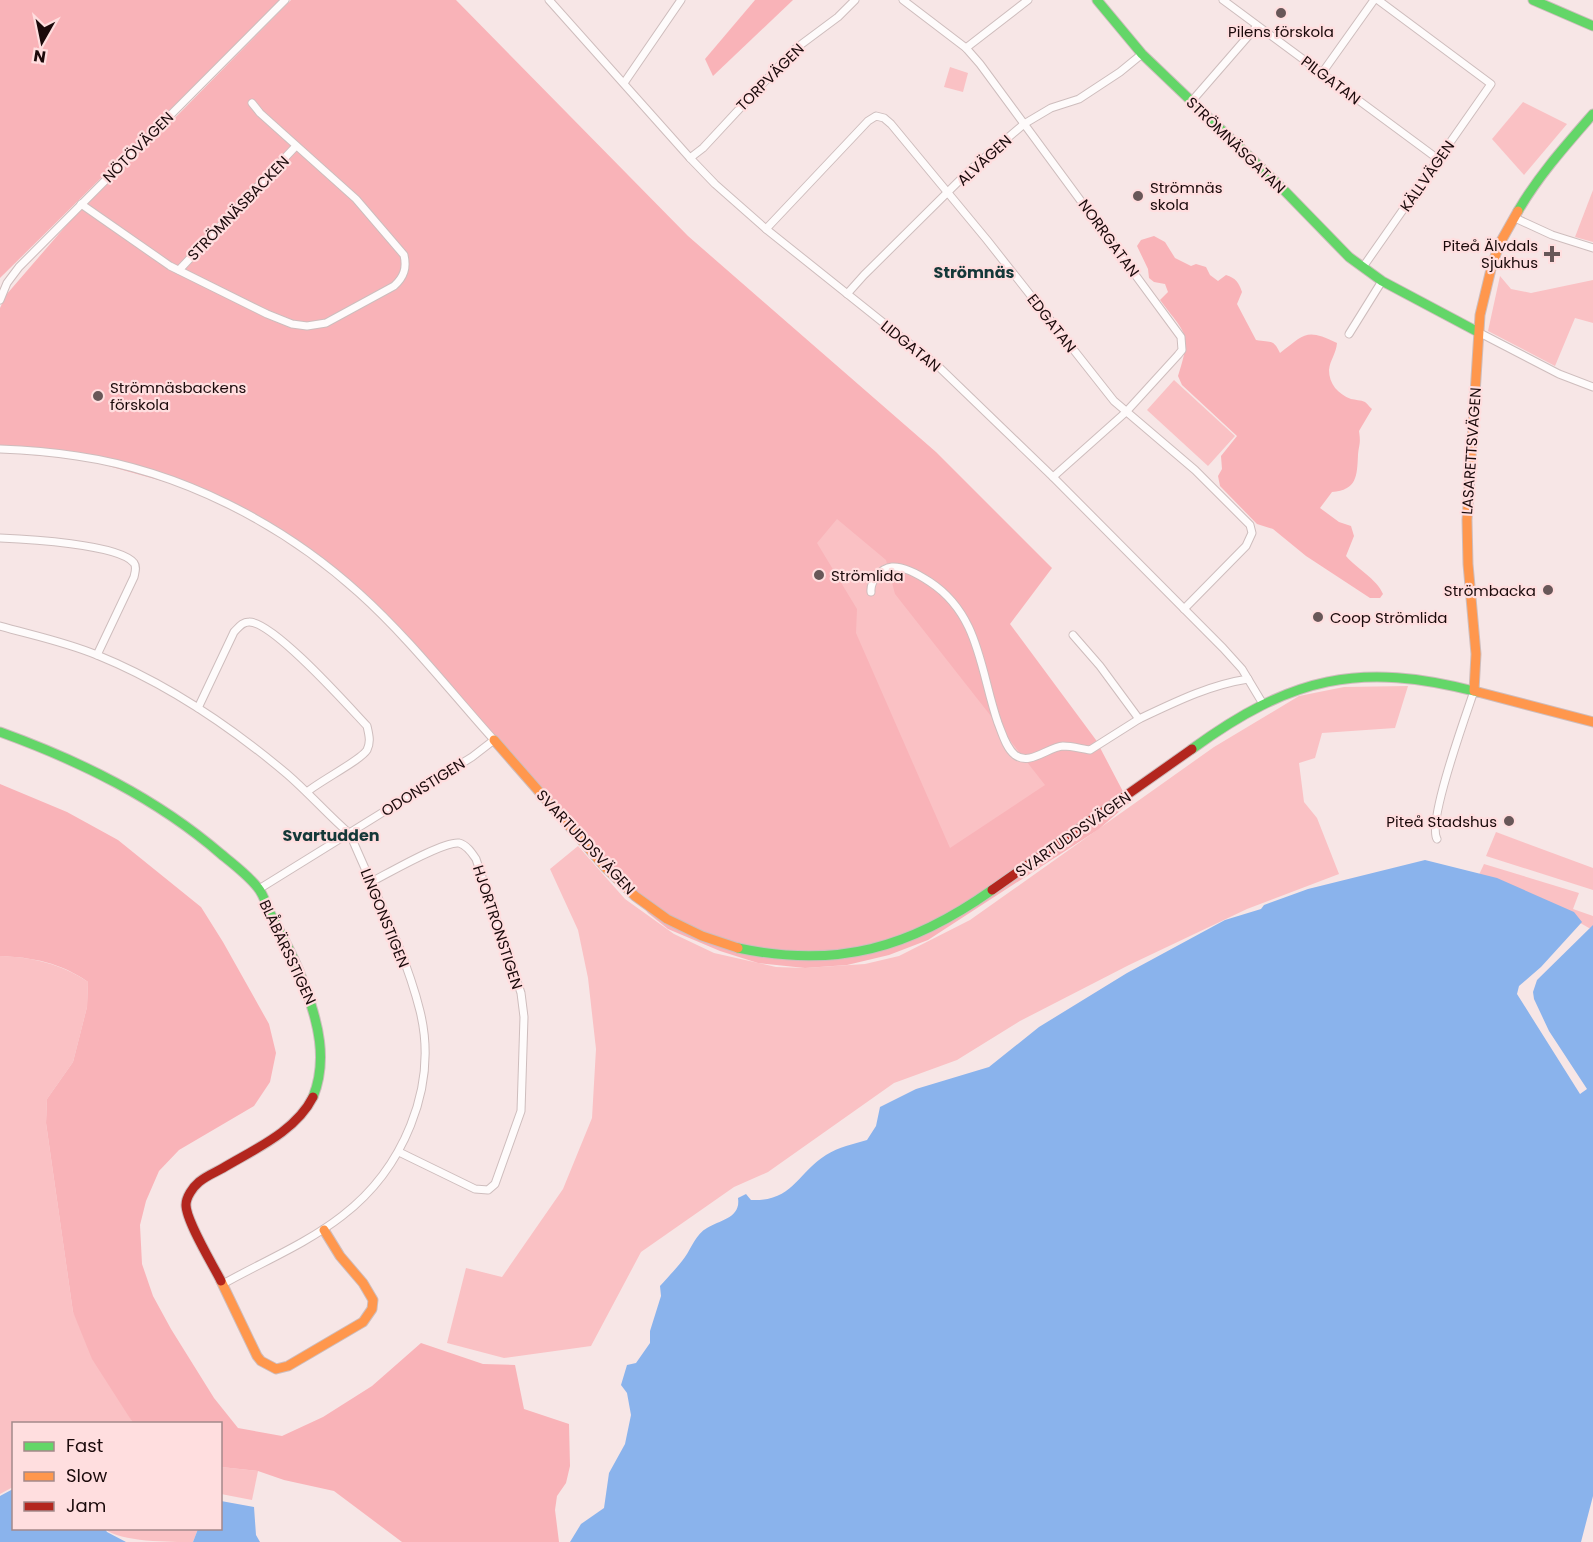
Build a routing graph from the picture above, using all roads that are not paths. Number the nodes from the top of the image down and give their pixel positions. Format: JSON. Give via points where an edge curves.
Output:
{"nodes":[{"id":1,"x":285,"y":0,"type":"edge"},
{"id":2,"x":549,"y":0,"type":"edge"},
{"id":3,"x":681,"y":0,"type":"edge"},
{"id":4,"x":855,"y":0,"type":"edge"},
{"id":5,"x":903,"y":0,"type":"edge"},
{"id":6,"x":1028,"y":0,"type":"edge"},
{"id":7,"x":1097,"y":0,"type":"edge"},
{"id":8,"x":1223,"y":0,"type":"edge"},
{"id":9,"x":1376,"y":0,"type":"edge"},
{"id":10,"x":1533,"y":0,"type":"edge"},
{"id":11,"x":1257,"y":26,"type":"junction"},
{"id":12,"x":1593,"y":26,"type":"edge"},
{"id":13,"x":966,"y":48,"type":"junction"},
{"id":14,"x":1142,"y":54,"type":"junction"},
{"id":15,"x":1322,"y":73,"type":"junction"},
{"id":16,"x":624,"y":83,"type":"junction"},
{"id":17,"x":1191,"y":102,"type":"junction"},
{"id":18,"x":252,"y":103,"type":"dead end"},
{"id":19,"x":1593,"y":114,"type":"edge"},
{"id":20,"x":1024,"y":124,"type":"junction"},
{"id":21,"x":296,"y":146,"type":"junction"},
{"id":22,"x":690,"y":158,"type":"junction"},
{"id":23,"x":1438,"y":159,"type":"junction"},
{"id":24,"x":949,"y":192,"type":"junction"},
{"id":25,"x":81,"y":204,"type":"junction"},
{"id":26,"x":1515,"y":218,"type":"junction"},
{"id":27,"x":766,"y":229,"type":"junction"},
{"id":28,"x":1593,"y":248,"type":"edge"},
{"id":29,"x":1363,"y":267,"type":"junction"},
{"id":30,"x":179,"y":270,"type":"junction"},
{"id":31,"x":1382,"y":281,"type":"junction"},
{"id":32,"x":847,"y":294,"type":"junction"},
{"id":33,"x":0,"y":300,"type":"edge"},
{"id":34,"x":1478,"y":333,"type":"junction"},
{"id":35,"x":1349,"y":334,"type":"dead end"},
{"id":36,"x":1593,"y":387,"type":"edge"},
{"id":37,"x":1126,"y":412,"type":"junction"},
{"id":38,"x":0,"y":449,"type":"edge"},
{"id":39,"x":1053,"y":477,"type":"junction"},
{"id":40,"x":0,"y":538,"type":"edge"},
{"id":41,"x":871,"y":592,"type":"dead end"},
{"id":42,"x":1184,"y":609,"type":"junction"},
{"id":43,"x":0,"y":626,"type":"edge"},
{"id":44,"x":1073,"y":635,"type":"dead end"},
{"id":45,"x":97,"y":655,"type":"junction"},
{"id":46,"x":1248,"y":679,"type":"junction"},
{"id":47,"x":1474,"y":691,"type":"junction"},
{"id":48,"x":1263,"y":704,"type":"junction"},
{"id":49,"x":198,"y":708,"type":"junction"},
{"id":50,"x":1139,"y":719,"type":"junction"},
{"id":51,"x":1593,"y":722,"type":"edge"},
{"id":52,"x":0,"y":732,"type":"edge"},
{"id":53,"x":494,"y":740,"type":"junction"},
{"id":54,"x":307,"y":792,"type":"junction"},
{"id":55,"x":350,"y":834,"type":"junction"},
{"id":56,"x":1437,"y":839,"type":"dead end"},
{"id":57,"x":371,"y":882,"type":"junction"},
{"id":58,"x":259,"y":889,"type":"junction"},
{"id":59,"x":399,"y":1152,"type":"junction"},
{"id":60,"x":324,"y":1230,"type":"junction"},
{"id":61,"x":223,"y":1284,"type":"junction"}],
"edges":[{"from":1,"to":25,"type":"street","name":"NÖTÖVÄGEN"},
{"from":2,"to":16,"type":"street","name":"LIDGATAN"},
{"from":3,"to":16,"type":"street"},
{"from":4,"to":22,"type":"street","name":"TORPVÄGEN","via":[[795,49]]},
{"from":5,"to":13,"type":"street","name":"NORRGATAN"},
{"from":6,"to":13,"type":"street"},
{"from":7,"to":14,"type":"street","name":"STRÖMNÄSGATAN"},
{"from":8,"to":11,"type":"street","name":"PILGATAN"},
{"from":9,"to":15,"type":"street"},
{"from":9,"to":23,"type":"street","name":"KÄLLVÄGEN","via":[[1491,84]]},
{"from":10,"to":12,"type":"street"},
{"from":11,"to":15,"type":"street","name":"PILGATAN"},
{"from":11,"to":17,"type":"street"},
{"from":13,"to":20,"type":"street","name":"NORRGATAN"},
{"from":14,"to":17,"type":"street","name":"STRÖMNÄSGATAN"},
{"from":14,"to":20,"type":"street","name":"ALVÄGEN","via":[[1079,99],[1051,108]]},
{"from":15,"to":23,"type":"street","name":"PILGATAN"},
{"from":16,"to":22,"type":"street","name":"LIDGATAN"},
{"from":17,"to":29,"type":"street","name":"STRÖMNÄSGATAN"},
{"from":18,"to":21,"type":"street","name":"STRÖMNÄSBACKEN"},
{"from":19,"to":26,"type":"street","name":"LASARETTSVÄGEN","via":[[1542,174]]},
{"from":20,"to":24,"type":"street","name":"ALVÄGEN"},
{"from":20,"to":37,"type":"street","name":"NORRGATAN","via":[[1181,337],[1182,350]]},
{"from":21,"to":30,"type":"street","name":"STRÖMNÄSBACKEN"},
{"from":21,"to":30,"type":"street","name":"STRÖMNÄSBACKEN","via":[[356,199],[404,255],[405,271],[399,281],[326,323],[307,326],[267,314]]},
{"from":22,"to":27,"type":"street","name":"LIDGATAN"},
{"from":23,"to":29,"type":"street","name":"KÄLLVÄGEN"},
{"from":24,"to":27,"type":"street","name":"EDGATAN","via":[[891,124],[876,116]]},
{"from":24,"to":32,"type":"street","name":"ALVÄGEN"},
{"from":24,"to":37,"type":"street","name":"EDGATAN","via":[[1097,381]]},
{"from":25,"to":30,"type":"street","name":"STRÖMNÄSBACKEN"},
{"from":25,"to":33,"type":"street","name":"NÖTÖVÄGEN","via":[[19,267]]},
{"from":26,"to":28,"type":"street"},
{"from":26,"to":34,"type":"street","name":"LASARETTSVÄGEN","via":[[1492,265]]},
{"from":27,"to":32,"type":"street","name":"LIDGATAN"},
{"from":29,"to":31,"type":"street","name":"STRÖMNÄSGATAN"},
{"from":31,"to":34,"type":"street","name":"STRÖMNÄSGATAN"},
{"from":31,"to":35,"type":"street"},
{"from":32,"to":39,"type":"street","name":"LIDGATAN","via":[[940,368]]},
{"from":34,"to":36,"type":"street","name":"STRÖMNÄSGATAN"},
{"from":34,"to":47,"type":"street","name":"LASARETTSVÄGEN","via":[[1467,537],[1476,654]]},
{"from":37,"to":39,"type":"street","name":"NORRGATAN"},
{"from":37,"to":42,"type":"street","name":"EDGATAN","via":[[1196,470],[1250,525],[1252,533],[1246,546]]},
{"from":38,"to":53,"type":"street","name":"SVARTUDDSVÄGEN","via":[[78,456],[160,476],[271,528],[309,552],[360,594]]},
{"from":39,"to":42,"type":"street","name":"LIDGATAN"},
{"from":40,"to":45,"type":"street","via":[[97,548],[134,562],[134,577]]},
{"from":41,"to":50,"type":"street","via":[[876,576],[896,567],[923,577],[956,603],[973,638],[1001,731],[1017,756],[1035,756],[1064,746],[1090,750]]},
{"from":42,"to":46,"type":"street","name":"LIDGATAN","via":[[1224,648]]},
{"from":43,"to":45,"type":"street","name":"LINGONSTIGEN"},
{"from":44,"to":50,"type":"street"},
{"from":45,"to":49,"type":"street","name":"LINGONSTIGEN"},
{"from":46,"to":48,"type":"street","name":"LIDGATAN"},
{"from":46,"to":50,"type":"street","via":[[1195,693]]},
{"from":47,"to":48,"type":"street","name":"SVARTUDDSVÄGEN","via":[[1442,682],[1375,676],[1318,683]]},
{"from":47,"to":51,"type":"street","name":"SVARTUDDSVÄGEN"},
{"from":47,"to":56,"type":"street","via":[[1443,788],[1435,829]]},
{"from":48,"to":53,"type":"street","name":"SVARTUDDSVÄGEN","via":[[949,919],[897,943],[819,957],[785,956],[728,946],[667,918],[634,896]]},
{"from":49,"to":54,"type":"street","name":"LINGONSTIGEN"},
{"from":49,"to":54,"type":"street","via":[[234,632],[250,622],[267,629],[318,673],[367,726],[370,738],[363,755]]},
{"from":52,"to":58,"type":"street","name":"BLÅBÄRSSTIGEN","via":[[84,764],[135,792],[195,832]]},
{"from":53,"to":55,"type":"street","name":"ODONSTIGEN"},
{"from":54,"to":55,"type":"street","name":"LINGONSTIGEN"},
{"from":55,"to":57,"type":"street","name":"LINGONSTIGEN"},
{"from":55,"to":58,"type":"street","name":"ODONSTIGEN"},
{"from":57,"to":59,"type":"street","name":"LINGONSTIGEN","via":[[406,967],[424,1033],[417,1104]]},
{"from":57,"to":59,"type":"street","name":"HJORTRONSTIGEN","via":[[442,847],[457,843],[466,846],[476,859],[521,993],[524,1017],[520,1111],[495,1184],[488,1190],[475,1189]]},
{"from":58,"to":61,"type":"street","name":"BLÅBÄRSSTIGEN","via":[[284,936],[316,1016],[321,1074],[306,1110],[292,1123],[199,1182],[188,1196],[186,1207],[199,1240]]},
{"from":59,"to":60,"type":"street","name":"LINGONSTIGEN","via":[[362,1200]]},
{"from":60,"to":61,"type":"street","name":"LINGONSTIGEN"},
{"from":60,"to":61,"type":"street","name":"BLÅBÄRSSTIGEN","via":[[363,1283],[373,1300],[372,1309],[363,1322],[288,1366],[276,1369],[257,1356]]}]}
